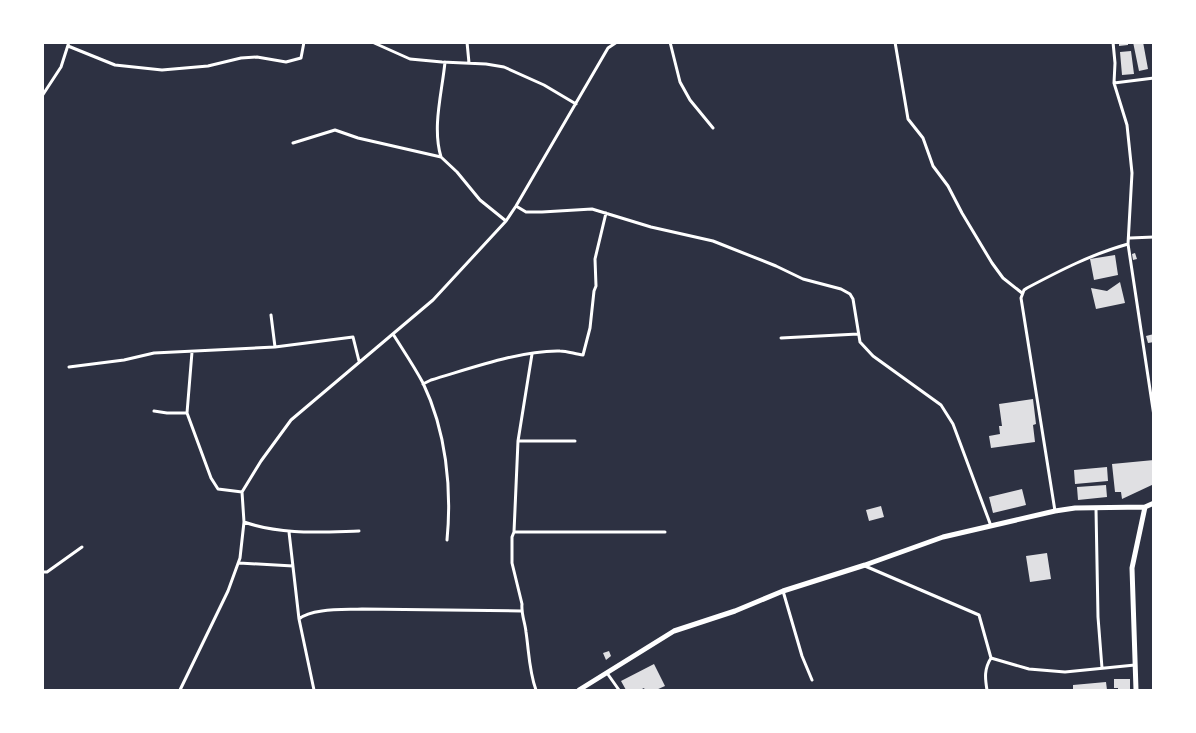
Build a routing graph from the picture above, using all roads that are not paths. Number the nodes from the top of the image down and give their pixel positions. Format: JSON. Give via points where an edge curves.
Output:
{"nodes":[{"id":1,"x":304,"y":42,"type":"edge"},
{"id":2,"x":372,"y":42,"type":"edge"},
{"id":3,"x":467,"y":42,"type":"edge"},
{"id":4,"x":617,"y":42,"type":"edge"},
{"id":5,"x":670,"y":42,"type":"edge"},
{"id":6,"x":895,"y":42,"type":"edge"},
{"id":7,"x":1112,"y":42,"type":"edge"},
{"id":8,"x":69,"y":44,"type":"edge"},
{"id":9,"x":445,"y":62,"type":"junction"},
{"id":10,"x":469,"y":63,"type":"junction"},
{"id":11,"x":1154,"y":78,"type":"edge"},
{"id":12,"x":1114,"y":83,"type":"junction"},
{"id":13,"x":42,"y":96,"type":"edge"},
{"id":14,"x":576,"y":104,"type":"junction"},
{"id":15,"x":712,"y":128,"type":"dead end"},
{"id":16,"x":293,"y":143,"type":"dead end"},
{"id":17,"x":441,"y":157,"type":"junction"},
{"id":18,"x":516,"y":206,"type":"junction"},
{"id":19,"x":606,"y":213,"type":"junction"},
{"id":20,"x":506,"y":221,"type":"junction"},
{"id":21,"x":1154,"y":237,"type":"edge"},
{"id":22,"x":1130,"y":238,"type":"junction"},
{"id":23,"x":1128,"y":244,"type":"junction"},
{"id":24,"x":1022,"y":293,"type":"junction"},
{"id":25,"x":271,"y":314,"type":"dead end"},
{"id":26,"x":393,"y":334,"type":"junction"},
{"id":27,"x":858,"y":334,"type":"junction"},
{"id":28,"x":781,"y":338,"type":"dead end"},
{"id":29,"x":275,"y":347,"type":"junction"},
{"id":30,"x":192,"y":352,"type":"junction"},
{"id":31,"x":532,"y":354,"type":"junction"},
{"id":32,"x":360,"y":361,"type":"junction"},
{"id":33,"x":69,"y":367,"type":"dead end"},
{"id":34,"x":423,"y":384,"type":"junction"},
{"id":35,"x":154,"y":411,"type":"dead end"},
{"id":36,"x":188,"y":413,"type":"junction"},
{"id":37,"x":1154,"y":416,"type":"edge"},
{"id":38,"x":518,"y":441,"type":"junction"},
{"id":39,"x":575,"y":441,"type":"dead end"},
{"id":40,"x":242,"y":492,"type":"junction"},
{"id":41,"x":1154,"y":503,"type":"edge"},
{"id":42,"x":1145,"y":507,"type":"junction"},
{"id":43,"x":1096,"y":509,"type":"junction"},
{"id":44,"x":1055,"y":511,"type":"junction"},
{"id":45,"x":244,"y":522,"type":"junction"},
{"id":46,"x":991,"y":526,"type":"junction"},
{"id":47,"x":359,"y":531,"type":"dead end"},
{"id":48,"x":289,"y":532,"type":"junction"},
{"id":49,"x":514,"y":532,"type":"junction"},
{"id":50,"x":665,"y":532,"type":"dead end"},
{"id":51,"x":447,"y":540,"type":"dead end"},
{"id":52,"x":82,"y":547,"type":"dead end"},
{"id":53,"x":239,"y":562,"type":"junction"},
{"id":54,"x":293,"y":566,"type":"junction"},
{"id":55,"x":865,"y":566,"type":"junction"},
{"id":56,"x":42,"y":572,"type":"edge"},
{"id":57,"x":783,"y":591,"type":"junction"},
{"id":58,"x":521,"y":611,"type":"junction"},
{"id":59,"x":299,"y":619,"type":"junction"},
{"id":60,"x":992,"y":658,"type":"junction"},
{"id":61,"x":1135,"y":665,"type":"junction"},
{"id":62,"x":1102,"y":668,"type":"junction"},
{"id":63,"x":607,"y":673,"type":"junction"},
{"id":64,"x":812,"y":680,"type":"dead end"},
{"id":65,"x":180,"y":690,"type":"edge"},
{"id":66,"x":314,"y":690,"type":"edge"},
{"id":67,"x":536,"y":690,"type":"edge"},
{"id":68,"x":579,"y":690,"type":"edge"},
{"id":69,"x":619,"y":690,"type":"edge"},
{"id":70,"x":987,"y":690,"type":"edge"},
{"id":71,"x":1136,"y":690,"type":"edge"}],
"edges":[{"from":1,"to":8,"type":"street","via":[[301,58],[286,62],[258,57],[241,58],[208,66],[162,70],[115,65]]},
{"from":2,"to":9,"type":"street","via":[[410,59]]},
{"from":3,"to":10,"type":"street"},
{"from":4,"to":14,"type":"street","via":[[608,48]]},
{"from":5,"to":15,"type":"street","via":[[680,82]]},
{"from":6,"to":24,"type":"street","via":[[908,119],[923,138],[933,166],[992,263],[1003,278]]},
{"from":7,"to":12,"type":"street"},
{"from":8,"to":13,"type":"street","via":[[61,67]]},
{"from":9,"to":10,"type":"street"},
{"from":9,"to":17,"type":"street","via":[[438,120]]},
{"from":10,"to":14,"type":"street","via":[[504,67]]},
{"from":11,"to":12,"type":"street"},
{"from":12,"to":22,"type":"street","via":[[1128,134],[1132,173]]},
{"from":14,"to":18,"type":"street"},
{"from":16,"to":17,"type":"street","via":[[335,130]]},
{"from":17,"to":20,"type":"street","via":[[480,200]]},
{"from":18,"to":19,"type":"street","via":[[526,212],[587,209]]},
{"from":18,"to":20,"type":"street"},
{"from":19,"to":27,"type":"street","via":[[713,241],[803,279],[850,294]]},
{"from":19,"to":31,"type":"street","via":[[595,259],[596,286],[583,355],[560,351]]},
{"from":20,"to":26,"type":"street","via":[[433,300]]},
{"from":21,"to":22,"type":"street"},
{"from":22,"to":23,"type":"street"},
{"from":23,"to":24,"type":"street","via":[[1077,262]]},
{"from":23,"to":37,"type":"street"},
{"from":24,"to":44,"type":"street"},
{"from":25,"to":29,"type":"street"},
{"from":26,"to":32,"type":"street"},
{"from":26,"to":34,"type":"street"},
{"from":27,"to":28,"type":"street"},
{"from":27,"to":46,"type":"street","via":[[860,342],[873,356],[941,405],[953,424]]},
{"from":29,"to":30,"type":"street"},
{"from":29,"to":32,"type":"street","via":[[353,336]]},
{"from":30,"to":33,"type":"street","via":[[154,353]]},
{"from":30,"to":36,"type":"street"},
{"from":31,"to":34,"type":"street"},
{"from":31,"to":38,"type":"street"},
{"from":32,"to":40,"type":"street","via":[[291,420]]},
{"from":34,"to":51,"type":"street","via":[[446,454]]},
{"from":35,"to":36,"type":"street"},
{"from":36,"to":40,"type":"street","via":[[211,478],[218,488]]},
{"from":38,"to":39,"type":"street"},
{"from":38,"to":49,"type":"street"},
{"from":40,"to":45,"type":"street"},
{"from":41,"to":42,"type":"main road"},
{"from":42,"to":43,"type":"main road"},
{"from":42,"to":61,"type":"main road","via":[[1132,568]]},
{"from":43,"to":44,"type":"main road"},
{"from":43,"to":62,"type":"street"},
{"from":44,"to":46,"type":"main road"},
{"from":45,"to":48,"type":"street"},
{"from":45,"to":53,"type":"street"},
{"from":46,"to":55,"type":"main road","via":[[943,536]]},
{"from":47,"to":48,"type":"street"},
{"from":48,"to":54,"type":"street"},
{"from":49,"to":50,"type":"street"},
{"from":49,"to":58,"type":"street","via":[[512,562]]},
{"from":52,"to":56,"type":"street","via":[[47,572]]},
{"from":53,"to":54,"type":"street"},
{"from":53,"to":65,"type":"street"},
{"from":54,"to":59,"type":"street"},
{"from":55,"to":57,"type":"main road"},
{"from":55,"to":60,"type":"street","via":[[979,615]]},
{"from":57,"to":63,"type":"main road","via":[[674,631]]},
{"from":57,"to":64,"type":"street"},
{"from":58,"to":59,"type":"street","via":[[339,610],[305,614]]},
{"from":58,"to":67,"type":"street"},
{"from":59,"to":66,"type":"street"},
{"from":60,"to":62,"type":"street","via":[[1029,669],[1066,672]]},
{"from":60,"to":70,"type":"street","via":[[986,665]]},
{"from":61,"to":62,"type":"street"},
{"from":61,"to":71,"type":"main road"},
{"from":63,"to":68,"type":"main road"},
{"from":63,"to":69,"type":"street"}]}
